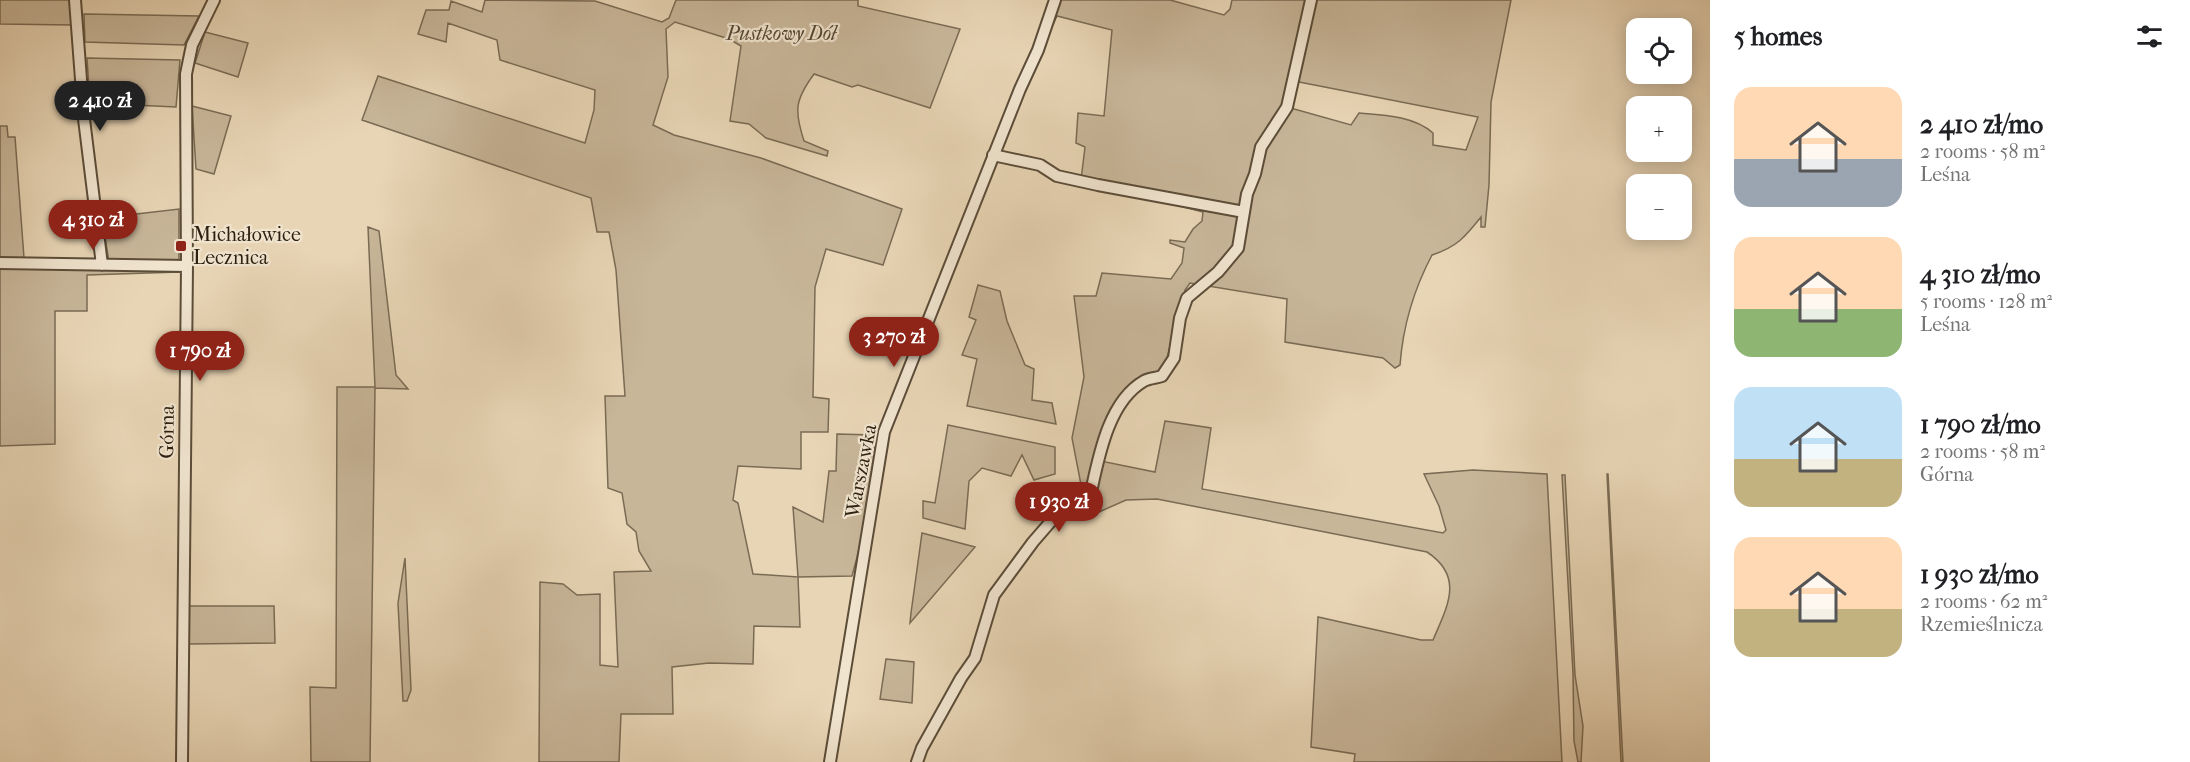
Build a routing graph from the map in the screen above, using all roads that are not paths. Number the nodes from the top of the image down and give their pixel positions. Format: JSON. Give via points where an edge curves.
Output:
{"nodes":[{"id":1,"x":75,"y":0,"type":"edge"},
{"id":2,"x":214,"y":0,"type":"edge"},
{"id":3,"x":1056,"y":0,"type":"edge"},
{"id":4,"x":1311,"y":0,"type":"edge"},
{"id":5,"x":993,"y":155,"type":"junction"},
{"id":6,"x":1244,"y":212,"type":"junction"},
{"id":7,"x":0,"y":263,"type":"edge"},
{"id":8,"x":102,"y":265,"type":"junction"},
{"id":9,"x":187,"y":266,"type":"junction"},
{"id":10,"x":182,"y":762,"type":"edge"},
{"id":11,"x":830,"y":762,"type":"edge"},
{"id":12,"x":917,"y":762,"type":"edge"}],
"edges":[{"from":1,"to":8,"type":"street","via":[[84,119]]},
{"from":2,"to":9,"type":"street","name":"Górna","via":[[192,45],[186,74]]},
{"from":3,"to":5,"type":"street","name":"Warszawka"},
{"from":4,"to":6,"type":"street","via":[[1287,107],[1261,147]]},
{"from":5,"to":6,"type":"street","via":[[1040,165],[1057,176]]},
{"from":5,"to":11,"type":"street","name":"Warszawka","via":[[884,432]]},
{"from":6,"to":12,"type":"street","via":[[1238,248],[1218,272],[1187,298],[1173,358],[1162,376],[1144,381],[1116,413],[1091,492],[1053,519],[994,595],[975,658]]},
{"from":7,"to":8,"type":"street"},
{"from":8,"to":9,"type":"street"},
{"from":9,"to":10,"type":"street","name":"Górna"}]}
